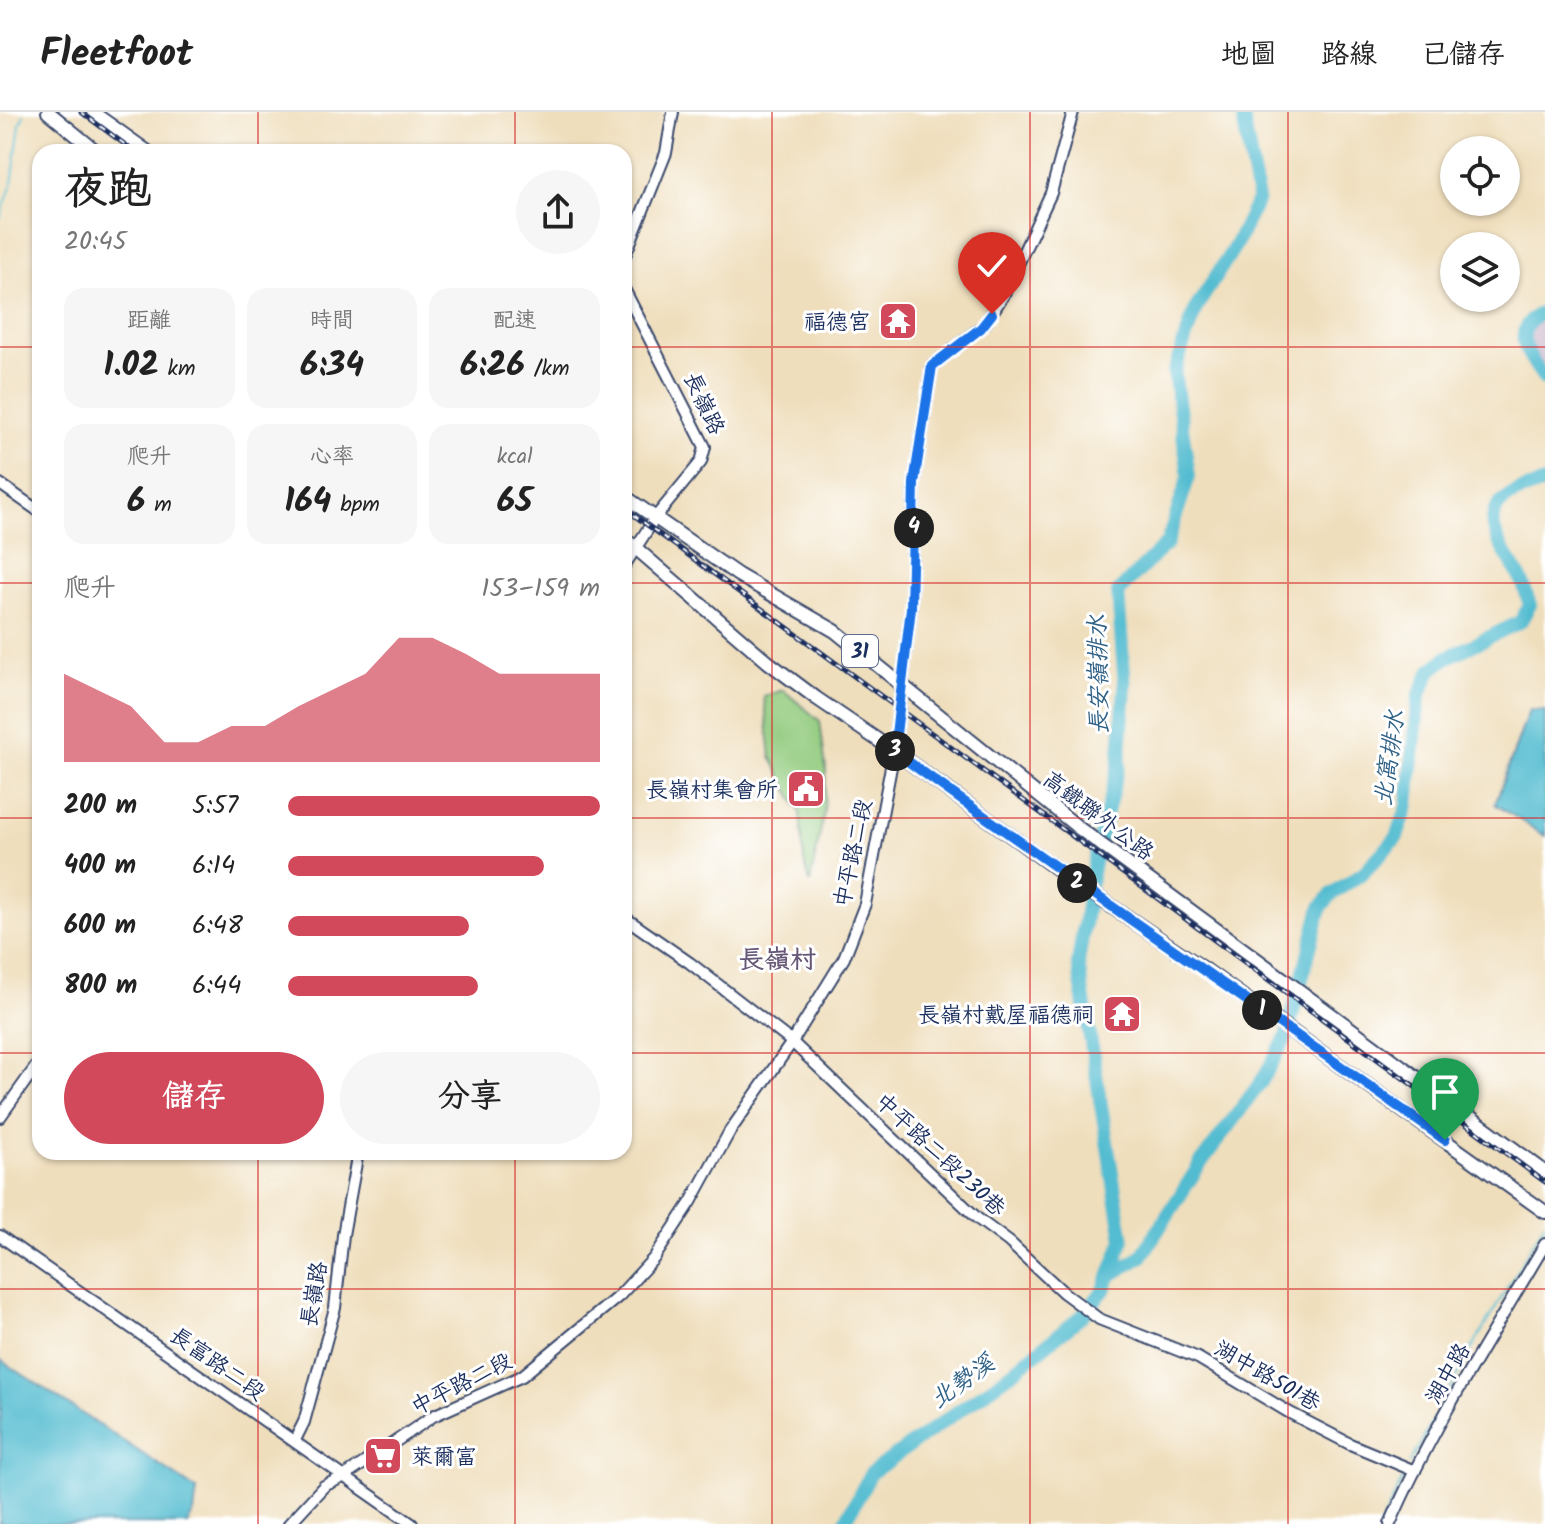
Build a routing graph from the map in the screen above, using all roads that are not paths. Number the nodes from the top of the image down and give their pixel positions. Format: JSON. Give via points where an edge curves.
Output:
{"nodes":[{"id":1,"x":48,"y":112,"type":"edge"},
{"id":2,"x":92,"y":112,"type":"edge"},
{"id":3,"x":673,"y":112,"type":"edge"},
{"id":4,"x":1073,"y":112,"type":"edge"},
{"id":5,"x":87,"y":144,"type":"edge"},
{"id":6,"x":137,"y":144,"type":"edge"},
{"id":7,"x":632,"y":238,"type":"edge"},
{"id":8,"x":632,"y":305,"type":"edge"},
{"id":9,"x":0,"y":484,"type":"edge"},
{"id":10,"x":632,"y":502,"type":"edge"},
{"id":11,"x":32,"y":506,"type":"edge"},
{"id":12,"x":655,"y":518,"type":"junction"},
{"id":13,"x":632,"y":544,"type":"edge"},
{"id":14,"x":635,"y":546,"type":"junction"},
{"id":15,"x":632,"y":551,"type":"edge"},
{"id":16,"x":903,"y":685,"type":"junction"},
{"id":17,"x":894,"y":751,"type":"junction"},
{"id":18,"x":632,"y":923,"type":"edge"},
{"id":19,"x":792,"y":1042,"type":"junction"},
{"id":20,"x":32,"y":1072,"type":"edge"},
{"id":21,"x":0,"y":1117,"type":"edge"},
{"id":22,"x":357,"y":1160,"type":"edge"},
{"id":23,"x":1545,"y":1172,"type":"edge"},
{"id":24,"x":1545,"y":1212,"type":"edge"},
{"id":25,"x":0,"y":1236,"type":"edge"},
{"id":26,"x":1545,"y":1244,"type":"edge"},
{"id":27,"x":1099,"y":1319,"type":"joint"},
{"id":28,"x":295,"y":1440,"type":"junction"},
{"id":29,"x":1415,"y":1471,"type":"junction"},
{"id":30,"x":345,"y":1476,"type":"junction"},
{"id":31,"x":289,"y":1524,"type":"edge"},
{"id":32,"x":412,"y":1524,"type":"edge"},
{"id":33,"x":1390,"y":1524,"type":"edge"}],
"edges":[{"from":1,"to":5,"type":"main road"},
{"from":2,"to":6,"type":"main road"},
{"from":3,"to":7,"type":"street","via":[[666,153]]},
{"from":4,"to":16,"type":"street","name":"中平路二段","via":[[1051,193],[1004,294],[985,324],[932,366],[914,483]]},
{"from":8,"to":12,"type":"street","name":"長嶺路","via":[[705,447],[701,462]]},
{"from":9,"to":11,"type":"street"},
{"from":10,"to":12,"type":"main road","name":"高鐵聯外公路","number":"31"},
{"from":12,"to":14,"type":"street","name":"長嶺路"},
{"from":12,"to":16,"type":"main road","name":"高鐵聯外公路","number":"31","via":[[738,575],[835,631]]},
{"from":13,"to":14,"type":"main road"},
{"from":14,"to":15,"type":"street","name":"長嶺路"},
{"from":14,"to":17,"type":"main road","via":[[768,662]]},
{"from":16,"to":17,"type":"street","name":"中平路二段"},
{"from":16,"to":23,"type":"main road","name":"高鐵聯外公路","number":"31","via":[[1080,829]]},
{"from":17,"to":19,"type":"street","name":"中平路二段","via":[[865,904],[844,958]]},
{"from":17,"to":24,"type":"main road"},
{"from":18,"to":19,"type":"street","name":"中平路二段230巷"},
{"from":19,"to":27,"type":"street","name":"中平路二段230巷","via":[[978,1219]]},
{"from":19,"to":30,"type":"street","name":"中平路二段","via":[[730,1131],[654,1258],[619,1296],[522,1376],[433,1416]]},
{"from":20,"to":21,"type":"street"},
{"from":22,"to":28,"type":"street","name":"長嶺路","via":[[335,1308]]},
{"from":25,"to":28,"type":"street","name":"長富路二段"},
{"from":26,"to":29,"type":"street","name":"湖中路"},
{"from":27,"to":29,"type":"street","name":"湖中路501巷","via":[[1198,1358],[1338,1438]]},
{"from":28,"to":30,"type":"street","name":"長富路二段"},
{"from":29,"to":33,"type":"street","name":"湖中路"},
{"from":30,"to":31,"type":"street","name":"中平路二段","via":[[324,1486]]},
{"from":30,"to":32,"type":"street","name":"長富路二段"}]}
